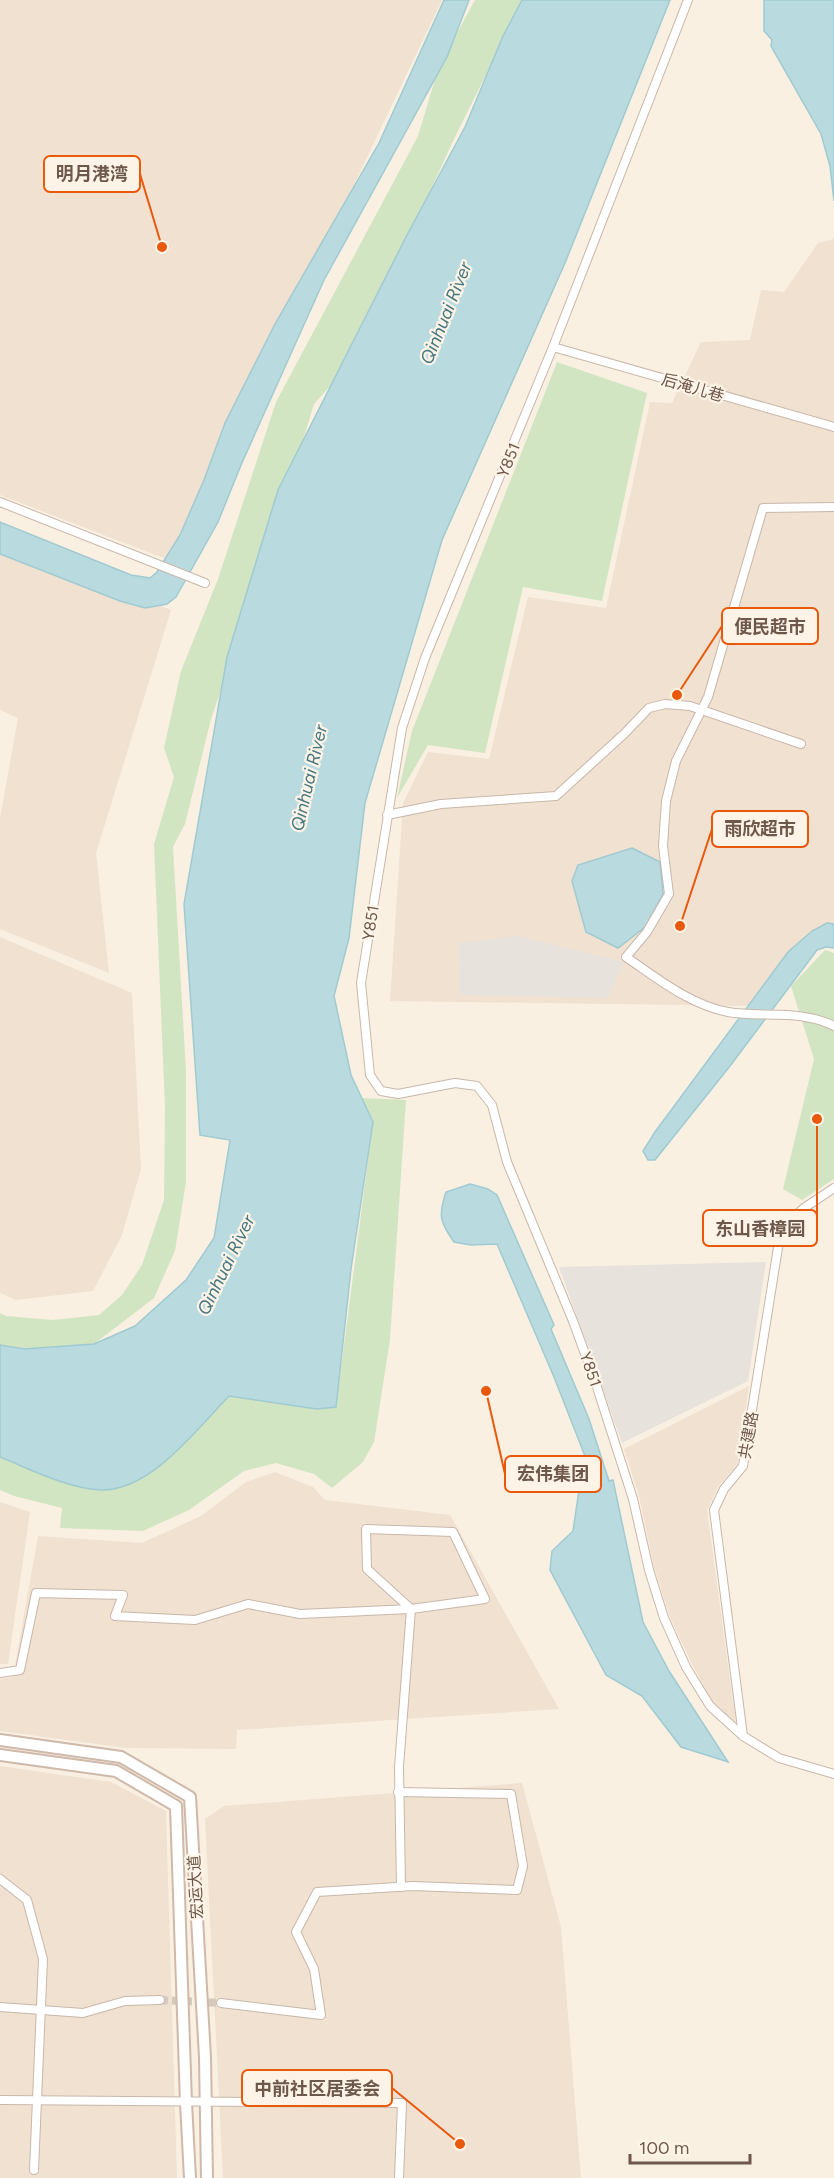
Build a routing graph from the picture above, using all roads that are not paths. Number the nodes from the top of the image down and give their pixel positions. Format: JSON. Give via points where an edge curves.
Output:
{"nodes":[{"id":1,"x":688,"y":0,"type":"edge"},
{"id":2,"x":553,"y":347,"type":"junction"},
{"id":3,"x":834,"y":427,"type":"edge"},
{"id":4,"x":0,"y":502,"type":"edge"},
{"id":5,"x":834,"y":507,"type":"edge"},
{"id":6,"x":205,"y":583,"type":"dead end"},
{"id":7,"x":701,"y":710,"type":"junction"},
{"id":8,"x":801,"y":744,"type":"dead end"},
{"id":9,"x":387,"y":815,"type":"junction"},
{"id":10,"x":834,"y":1026,"type":"edge"},
{"id":11,"x":834,"y":1188,"type":"edge"},
{"id":12,"x":411,"y":1609,"type":"junction"},
{"id":13,"x":0,"y":1672,"type":"edge"},
{"id":14,"x":743,"y":1736,"type":"junction"},
{"id":15,"x":0,"y":1740,"type":"edge"},
{"id":16,"x":0,"y":1755,"type":"edge"},
{"id":17,"x":834,"y":1774,"type":"edge"},
{"id":18,"x":398,"y":1792,"type":"junction"},
{"id":19,"x":0,"y":1879,"type":"edge"},
{"id":20,"x":401,"y":1887,"type":"junction"},
{"id":21,"x":160,"y":2000,"type":"tunnel mouth"},
{"id":22,"x":221,"y":2003,"type":"tunnel mouth"},
{"id":23,"x":0,"y":2007,"type":"edge"},
{"id":24,"x":41,"y":2010,"type":"junction"},
{"id":25,"x":0,"y":2100,"type":"edge"},
{"id":26,"x":37,"y":2101,"type":"junction"},
{"id":27,"x":186,"y":2103,"type":"junction"},
{"id":28,"x":204,"y":2103,"type":"junction"},
{"id":29,"x":34,"y":2170,"type":"dead end"},
{"id":30,"x":190,"y":2178,"type":"edge"},
{"id":31,"x":207,"y":2178,"type":"edge"},
{"id":32,"x":399,"y":2178,"type":"edge"}],
"edges":[{"from":1,"to":2,"type":"street","name":"Y851"},
{"from":2,"to":3,"type":"street","name":"后淹儿巷"},
{"from":2,"to":9,"type":"street","name":"Y851","via":[[425,658],[402,728]]},
{"from":4,"to":6,"type":"street"},
{"from":5,"to":7,"type":"street","via":[[763,508]]},
{"from":7,"to":8,"type":"street"},
{"from":7,"to":9,"type":"street","via":[[664,704],[649,708],[556,796],[441,804]]},
{"from":7,"to":10,"type":"street","via":[[676,761],[666,801],[663,846],[669,894],[647,932],[626,957],[675,990],[706,1005],[729,1012],[805,1015]]},
{"from":9,"to":14,"type":"street","name":"Y851","via":[[361,984],[370,1075],[381,1091],[398,1094],[455,1083],[477,1086],[492,1105],[507,1162],[595,1381],[633,1499],[664,1618],[686,1667],[710,1706]]},
{"from":11,"to":14,"type":"street","name":"共建路","via":[[782,1229],[743,1466],[714,1510]]},
{"from":12,"to":12,"type":"street","via":[[367,1569],[366,1529],[453,1532],[485,1599]]},
{"from":12,"to":13,"type":"street","via":[[300,1614],[248,1604],[195,1620],[115,1617],[123,1594],[36,1593],[20,1670]]},
{"from":12,"to":18,"type":"street"},
{"from":14,"to":17,"type":"street","name":"Y851","via":[[779,1758]]},
{"from":15,"to":28,"type":"main road","name":"宏运大道","via":[[121,1757],[190,1797],[205,2057]]},
{"from":16,"to":27,"type":"main road","name":"宏运大道","via":[[116,1771],[176,1806]]},
{"from":18,"to":20,"type":"street"},
{"from":18,"to":20,"type":"street","via":[[511,1794],[523,1866],[517,1890]]},
{"from":19,"to":24,"type":"street","via":[[27,1900],[43,1959]]},
{"from":20,"to":22,"type":"street","via":[[317,1892],[296,1932],[314,1969],[321,2015]]},
{"from":21,"to":24,"type":"street","via":[[125,2001],[82,2013]]},
{"from":23,"to":24,"type":"street"},
{"from":24,"to":26,"type":"street"},
{"from":25,"to":26,"type":"street"},
{"from":26,"to":27,"type":"street"},
{"from":26,"to":29,"type":"street"},
{"from":27,"to":28,"type":"street"},
{"from":27,"to":30,"type":"main road","name":"宏运大道"},
{"from":28,"to":31,"type":"main road","name":"宏运大道"},
{"from":28,"to":32,"type":"street","via":[[402,2103]]}]}
